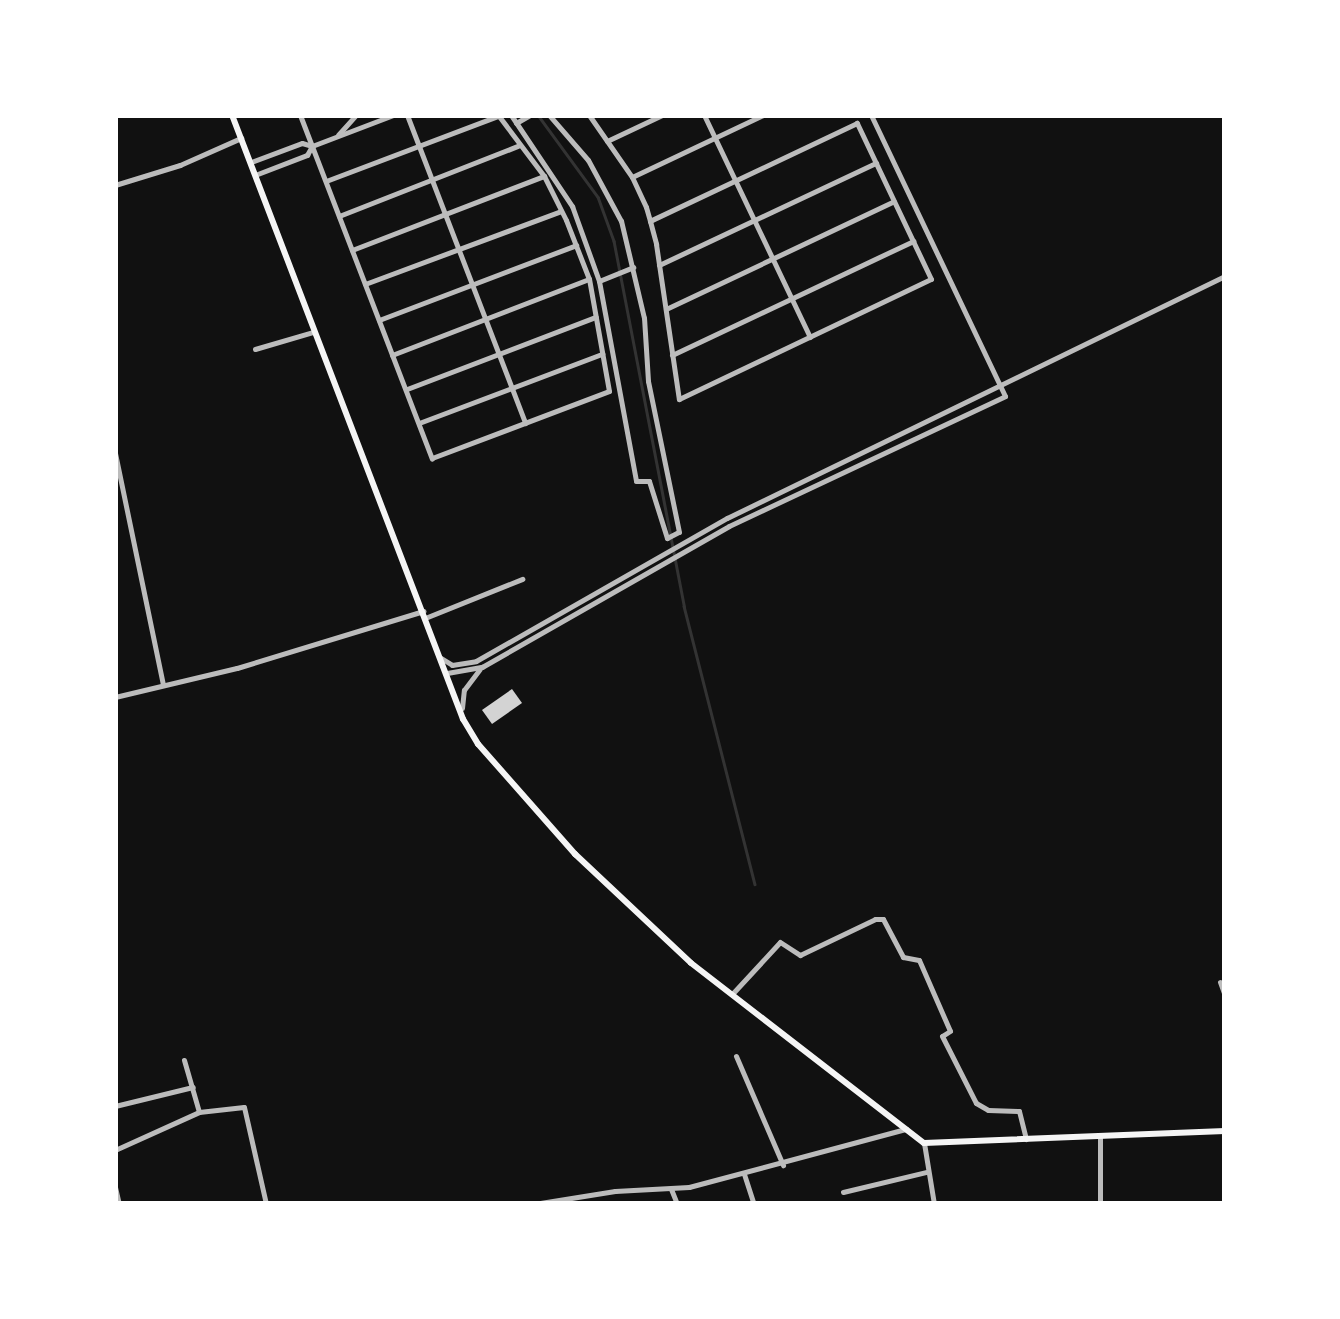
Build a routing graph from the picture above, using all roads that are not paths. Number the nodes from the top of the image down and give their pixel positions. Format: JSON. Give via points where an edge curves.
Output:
{"nodes":[{"id":1,"x":232,"y":115,"type":"edge"},
{"id":2,"x":356,"y":115,"type":"edge"},
{"id":3,"x":392,"y":115,"type":"edge"},
{"id":4,"x":407,"y":115,"type":"edge"},
{"id":5,"x":498,"y":115,"type":"edge"},
{"id":6,"x":511,"y":115,"type":"edge"},
{"id":7,"x":530,"y":115,"type":"edge"},
{"id":8,"x":549,"y":115,"type":"edge"},
{"id":9,"x":589,"y":115,"type":"edge"},
{"id":10,"x":662,"y":115,"type":"edge"},
{"id":11,"x":704,"y":115,"type":"edge"},
{"id":12,"x":763,"y":115,"type":"edge"},
{"id":13,"x":871,"y":115,"type":"edge"},
{"id":14,"x":302,"y":116,"type":"edge"},
{"id":15,"x":516,"y":122,"type":"junction"},
{"id":16,"x":336,"y":136,"type":"junction"},
{"id":17,"x":241,"y":138,"type":"junction"},
{"id":18,"x":715,"y":138,"type":"junction"},
{"id":19,"x":607,"y":141,"type":"junction"},
{"id":20,"x":312,"y":146,"type":"junction"},
{"id":21,"x":419,"y":146,"type":"junction"},
{"id":22,"x":518,"y":146,"type":"junction"},
{"id":23,"x":250,"y":162,"type":"junction"},
{"id":24,"x":876,"y":162,"type":"junction"},
{"id":25,"x":255,"y":174,"type":"junction"},
{"id":26,"x":544,"y":176,"type":"junction"},
{"id":27,"x":632,"y":177,"type":"junction"},
{"id":28,"x":432,"y":180,"type":"junction"},
{"id":29,"x":735,"y":180,"type":"junction"},
{"id":30,"x":326,"y":181,"type":"junction"},
{"id":31,"x":115,"y":185,"type":"edge"},
{"id":32,"x":894,"y":201,"type":"junction"},
{"id":33,"x":562,"y":210,"type":"junction"},
{"id":34,"x":445,"y":214,"type":"junction"},
{"id":35,"x":339,"y":216,"type":"junction"},
{"id":36,"x":754,"y":220,"type":"junction"},
{"id":37,"x":650,"y":221,"type":"junction"},
{"id":38,"x":913,"y":241,"type":"junction"},
{"id":39,"x":576,"y":245,"type":"junction"},
{"id":40,"x":458,"y":249,"type":"junction"},
{"id":41,"x":352,"y":250,"type":"junction"},
{"id":42,"x":772,"y":259,"type":"junction"},
{"id":43,"x":659,"y":265,"type":"junction"},
{"id":44,"x":630,"y":268,"type":"junction"},
{"id":45,"x":1225,"y":276,"type":"edge"},
{"id":46,"x":588,"y":280,"type":"junction"},
{"id":47,"x":599,"y":281,"type":"junction"},
{"id":48,"x":365,"y":284,"type":"junction"},
{"id":49,"x":472,"y":284,"type":"junction"},
{"id":50,"x":791,"y":298,"type":"junction"},
{"id":51,"x":666,"y":310,"type":"junction"},
{"id":52,"x":596,"y":317,"type":"junction"},
{"id":53,"x":486,"y":319,"type":"junction"},
{"id":54,"x":379,"y":320,"type":"junction"},
{"id":55,"x":313,"y":332,"type":"junction"},
{"id":56,"x":810,"y":337,"type":"junction"},
{"id":57,"x":255,"y":349,"type":"dead end"},
{"id":58,"x":499,"y":354,"type":"junction"},
{"id":59,"x":602,"y":354,"type":"junction"},
{"id":60,"x":392,"y":355,"type":"junction"},
{"id":61,"x":672,"y":355,"type":"junction"},
{"id":62,"x":1000,"y":385,"type":"junction"},
{"id":63,"x":512,"y":388,"type":"junction"},
{"id":64,"x":406,"y":390,"type":"junction"},
{"id":65,"x":419,"y":423,"type":"junction"},
{"id":66,"x":525,"y":423,"type":"junction"},
{"id":67,"x":115,"y":453,"type":"edge"},
{"id":68,"x":522,"y":579,"type":"dead end"},
{"id":69,"x":424,"y":614,"type":"junction"},
{"id":70,"x":441,"y":658,"type":"junction"},
{"id":71,"x":482,"y":666,"type":"junction"},
{"id":72,"x":447,"y":673,"type":"junction"},
{"id":73,"x":163,"y":684,"type":"junction"},
{"id":74,"x":115,"y":697,"type":"edge"},
{"id":75,"x":462,"y":708,"type":"junction"},
{"id":76,"x":1220,"y":982,"type":"dead end"},
{"id":77,"x":733,"y":993,"type":"junction"},
{"id":78,"x":1225,"y":996,"type":"edge"},
{"id":79,"x":736,"y":1056,"type":"dead end"},
{"id":80,"x":184,"y":1060,"type":"dead end"},
{"id":81,"x":193,"y":1087,"type":"junction"},
{"id":82,"x":115,"y":1106,"type":"edge"},
{"id":83,"x":199,"y":1112,"type":"junction"},
{"id":84,"x":906,"y":1128,"type":"junction"},
{"id":85,"x":1225,"y":1130,"type":"edge"},
{"id":86,"x":1100,"y":1135,"type":"junction"},
{"id":87,"x":1026,"y":1138,"type":"junction"},
{"id":88,"x":924,"y":1143,"type":"junction"},
{"id":89,"x":115,"y":1150,"type":"edge"},
{"id":90,"x":783,"y":1165,"type":"junction"},
{"id":91,"x":926,"y":1172,"type":"junction"},
{"id":92,"x":744,"y":1174,"type":"junction"},
{"id":93,"x":115,"y":1187,"type":"edge"},
{"id":94,"x":671,"y":1189,"type":"junction"},
{"id":95,"x":843,"y":1192,"type":"dead end"},
{"id":96,"x":119,"y":1204,"type":"edge"},
{"id":97,"x":266,"y":1204,"type":"edge"},
{"id":98,"x":534,"y":1204,"type":"edge"},
{"id":99,"x":677,"y":1204,"type":"edge"},
{"id":100,"x":754,"y":1204,"type":"edge"},
{"id":101,"x":934,"y":1204,"type":"edge"},
{"id":102,"x":1100,"y":1204,"type":"edge"}],
"edges":[{"from":1,"to":17,"type":"main road"},
{"from":2,"to":16,"type":"street"},
{"from":3,"to":16,"type":"street"},
{"from":4,"to":21,"type":"street"},
{"from":5,"to":21,"type":"street"},
{"from":5,"to":22,"type":"street"},
{"from":6,"to":15,"type":"street"},
{"from":7,"to":15,"type":"street"},
{"from":8,"to":44,"type":"street","via":[[588,160],[621,221]]},
{"from":9,"to":19,"type":"street"},
{"from":10,"to":19,"type":"street"},
{"from":11,"to":18,"type":"street"},
{"from":12,"to":18,"type":"street"},
{"from":13,"to":62,"type":"street"},
{"from":14,"to":20,"type":"street"},
{"from":15,"to":47,"type":"street","via":[[572,206]]},
{"from":16,"to":20,"type":"street"},
{"from":17,"to":23,"type":"main road"},
{"from":17,"to":31,"type":"street"},
{"from":18,"to":27,"type":"street"},
{"from":18,"to":29,"type":"street"},
{"from":19,"to":27,"type":"street"},
{"from":20,"to":23,"type":"street","via":[[302,143]]},
{"from":20,"to":25,"type":"street","via":[[306,155]]},
{"from":20,"to":30,"type":"street"},
{"from":21,"to":28,"type":"street"},
{"from":21,"to":30,"type":"street"},
{"from":22,"to":26,"type":"street"},
{"from":22,"to":28,"type":"street"},
{"from":23,"to":25,"type":"main road"},
{"from":24,"to":29,"type":"street","via":[[857,123]]},
{"from":24,"to":32,"type":"street"},
{"from":24,"to":36,"type":"street"},
{"from":25,"to":55,"type":"main road"},
{"from":26,"to":33,"type":"street"},
{"from":26,"to":34,"type":"street"},
{"from":27,"to":37,"type":"street"},
{"from":28,"to":34,"type":"street"},
{"from":28,"to":35,"type":"street"},
{"from":29,"to":36,"type":"street"},
{"from":29,"to":37,"type":"street"},
{"from":30,"to":35,"type":"street"},
{"from":32,"to":38,"type":"street"},
{"from":32,"to":42,"type":"street"},
{"from":33,"to":39,"type":"street"},
{"from":33,"to":40,"type":"street"},
{"from":34,"to":40,"type":"street"},
{"from":34,"to":41,"type":"street"},
{"from":35,"to":41,"type":"street"},
{"from":36,"to":42,"type":"street"},
{"from":36,"to":43,"type":"street"},
{"from":37,"to":43,"type":"street"},
{"from":38,"to":50,"type":"street"},
{"from":38,"to":56,"type":"street","via":[[931,280]]},
{"from":39,"to":46,"type":"street"},
{"from":39,"to":49,"type":"street"},
{"from":40,"to":48,"type":"street"},
{"from":40,"to":49,"type":"street"},
{"from":41,"to":48,"type":"street"},
{"from":42,"to":50,"type":"street"},
{"from":42,"to":51,"type":"street"},
{"from":43,"to":51,"type":"street"},
{"from":44,"to":47,"type":"street"},
{"from":44,"to":47,"type":"street","via":[[644,318],[654,420],[677,533],[669,537],[648,481],[635,478]]},
{"from":45,"to":62,"type":"street"},
{"from":46,"to":52,"type":"street"},
{"from":46,"to":53,"type":"street"},
{"from":48,"to":54,"type":"street"},
{"from":49,"to":53,"type":"street"},
{"from":49,"to":54,"type":"street"},
{"from":50,"to":56,"type":"street"},
{"from":50,"to":61,"type":"street"},
{"from":51,"to":61,"type":"street"},
{"from":52,"to":58,"type":"street"},
{"from":52,"to":59,"type":"street"},
{"from":53,"to":58,"type":"street"},
{"from":53,"to":60,"type":"street"},
{"from":54,"to":60,"type":"street"},
{"from":55,"to":57,"type":"street"},
{"from":55,"to":69,"type":"main road"},
{"from":56,"to":61,"type":"street","via":[[679,399]]},
{"from":58,"to":63,"type":"street"},
{"from":58,"to":64,"type":"street"},
{"from":59,"to":63,"type":"street"},
{"from":59,"to":66,"type":"street","via":[[610,391]]},
{"from":60,"to":64,"type":"street"},
{"from":62,"to":70,"type":"street","via":[[650,558],[476,661],[452,665]]},
{"from":62,"to":71,"type":"street","via":[[1005,396],[729,526]]},
{"from":63,"to":65,"type":"street"},
{"from":63,"to":66,"type":"street"},
{"from":64,"to":65,"type":"street"},
{"from":65,"to":66,"type":"street","via":[[432,458]]},
{"from":67,"to":73,"type":"street"},
{"from":68,"to":69,"type":"street"},
{"from":69,"to":70,"type":"main road"},
{"from":69,"to":73,"type":"street"},
{"from":70,"to":72,"type":"main road"},
{"from":71,"to":72,"type":"street"},
{"from":71,"to":75,"type":"street","via":[[464,690]]},
{"from":72,"to":75,"type":"main road"},
{"from":73,"to":74,"type":"street"},
{"from":75,"to":77,"type":"main road","via":[[478,744],[575,854],[691,963]]},
{"from":76,"to":78,"type":"street"},
{"from":77,"to":84,"type":"main road"},
{"from":77,"to":87,"type":"street","via":[[780,942],[800,955],[883,919],[903,957],[919,960],[950,1031],[942,1036],[976,1103],[1019,1111]]},
{"from":79,"to":90,"type":"street"},
{"from":80,"to":81,"type":"street"},
{"from":81,"to":82,"type":"street"},
{"from":81,"to":83,"type":"street"},
{"from":83,"to":89,"type":"street"},
{"from":83,"to":97,"type":"street","via":[[246,1108]]},
{"from":84,"to":88,"type":"main road"},
{"from":84,"to":90,"type":"street"},
{"from":85,"to":86,"type":"main road"},
{"from":86,"to":87,"type":"main road"},
{"from":86,"to":102,"type":"street"},
{"from":87,"to":88,"type":"main road"},
{"from":88,"to":91,"type":"street"},
{"from":90,"to":92,"type":"street"},
{"from":91,"to":95,"type":"street"},
{"from":91,"to":101,"type":"street"},
{"from":92,"to":94,"type":"street"},
{"from":92,"to":100,"type":"street"},
{"from":93,"to":96,"type":"street"},
{"from":94,"to":98,"type":"street"},
{"from":94,"to":99,"type":"street"}]}
